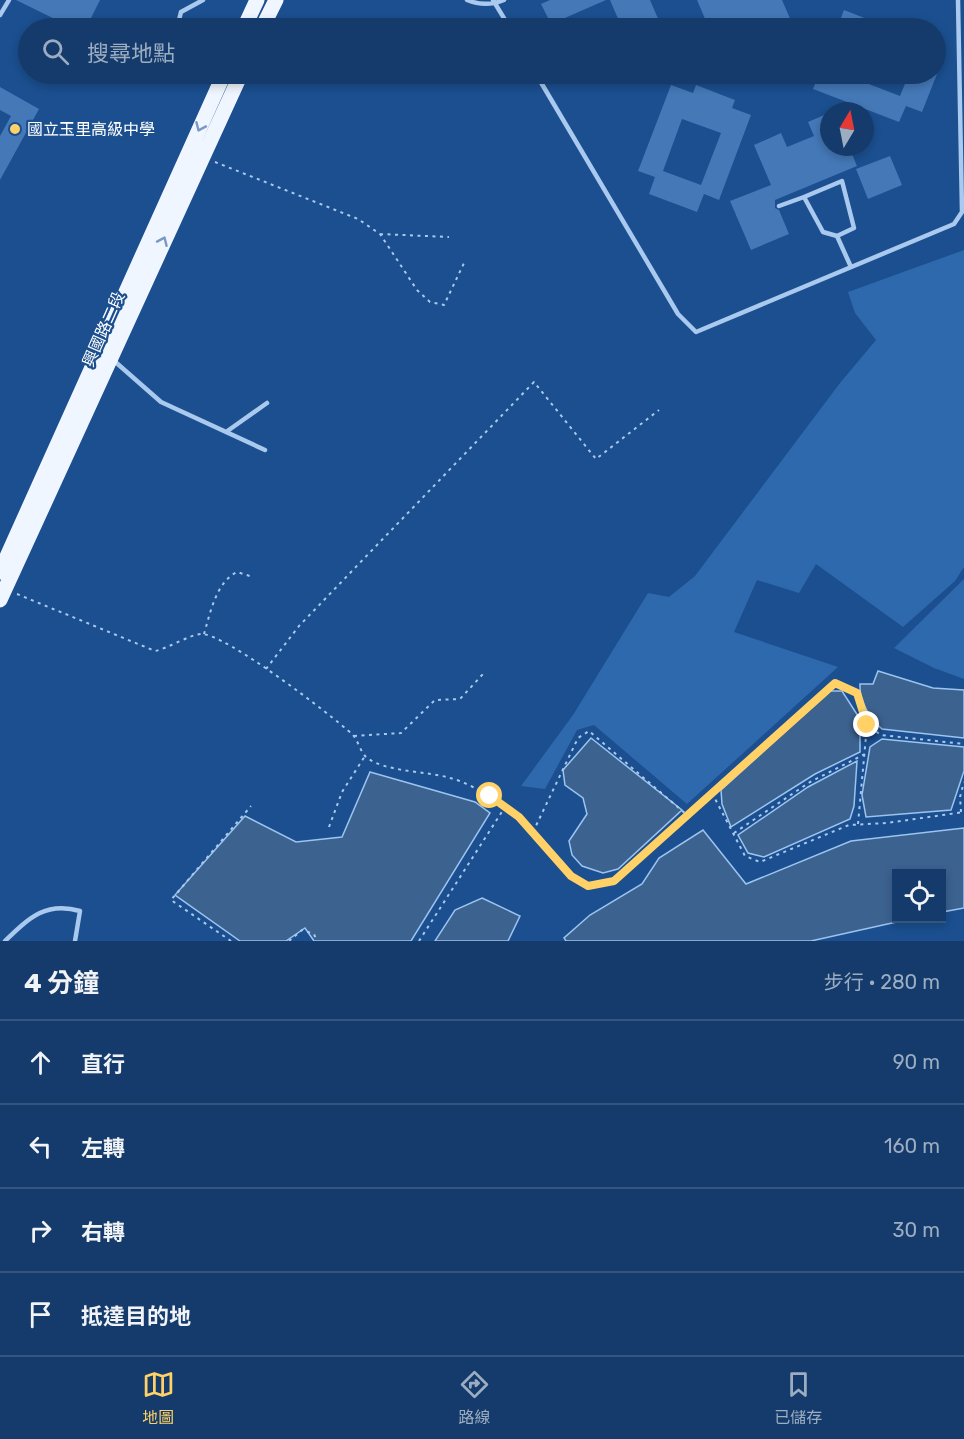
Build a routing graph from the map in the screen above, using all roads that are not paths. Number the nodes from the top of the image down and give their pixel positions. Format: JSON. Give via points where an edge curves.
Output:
{"nodes":[{"id":1,"x":9,"y":0,"type":"edge"},
{"id":2,"x":203,"y":0,"type":"edge"},
{"id":3,"x":257,"y":0,"type":"edge"},
{"id":4,"x":276,"y":0,"type":"edge"},
{"id":5,"x":467,"y":0,"type":"edge"},
{"id":6,"x":504,"y":0,"type":"edge"},
{"id":7,"x":958,"y":0,"type":"edge"},
{"id":8,"x":494,"y":2,"type":"edge"},
{"id":9,"x":0,"y":15,"type":"edge"},
{"id":10,"x":180,"y":18,"type":"edge"},
{"id":11,"x":249,"y":18,"type":"edge"},
{"id":12,"x":267,"y":18,"type":"edge"},
{"id":13,"x":504,"y":18,"type":"edge"},
{"id":14,"x":220,"y":84,"type":"edge"},
{"id":15,"x":236,"y":84,"type":"edge"},
{"id":16,"x":542,"y":84,"type":"edge"},
{"id":17,"x":804,"y":197,"type":"junction"},
{"id":18,"x":779,"y":206,"type":"dead end"},
{"id":19,"x":837,"y":236,"type":"junction"},
{"id":20,"x":851,"y":267,"type":"junction"},
{"id":21,"x":110,"y":358,"type":"junction"},
{"id":22,"x":267,"y":403,"type":"dead end"},
{"id":23,"x":226,"y":432,"type":"junction"},
{"id":24,"x":265,"y":450,"type":"dead end"},
{"id":25,"x":0,"y":572,"type":"edge"},
{"id":26,"x":2,"y":595,"type":"edge"},
{"id":27,"x":5,"y":941,"type":"edge"},
{"id":28,"x":75,"y":941,"type":"edge"}],
"edges":[{"from":1,"to":9,"type":"lane"},
{"from":2,"to":10,"type":"lane","via":[[181,12]]},
{"from":3,"to":11,"type":"main road"},
{"from":4,"to":12,"type":"main road"},
{"from":5,"to":8,"type":"lane","via":[[475,4]]},
{"from":6,"to":8,"type":"lane"},
{"from":7,"to":20,"type":"lane","via":[[962,212],[954,224]]},
{"from":8,"to":13,"type":"lane"},
{"from":14,"to":25,"type":"main road","name":"興國路二段","one_way":true},
{"from":21,"to":15,"type":"main road","name":"興國路二段","one_way":true},
{"from":16,"to":20,"type":"lane","via":[[678,314],[696,332]]},
{"from":17,"to":18,"type":"lane"},
{"from":17,"to":19,"type":"lane","via":[[823,232]]},
{"from":17,"to":19,"type":"lane","via":[[842,181],[854,228]]},
{"from":19,"to":20,"type":"lane"},
{"from":21,"to":23,"type":"lane","via":[[161,402]]},
{"from":21,"to":26,"type":"main road","name":"興國路二段"},
{"from":22,"to":23,"type":"lane"},
{"from":23,"to":24,"type":"lane"},
{"from":27,"to":28,"type":"lane","via":[[51,907],[63,906],[80,911]]}]}
